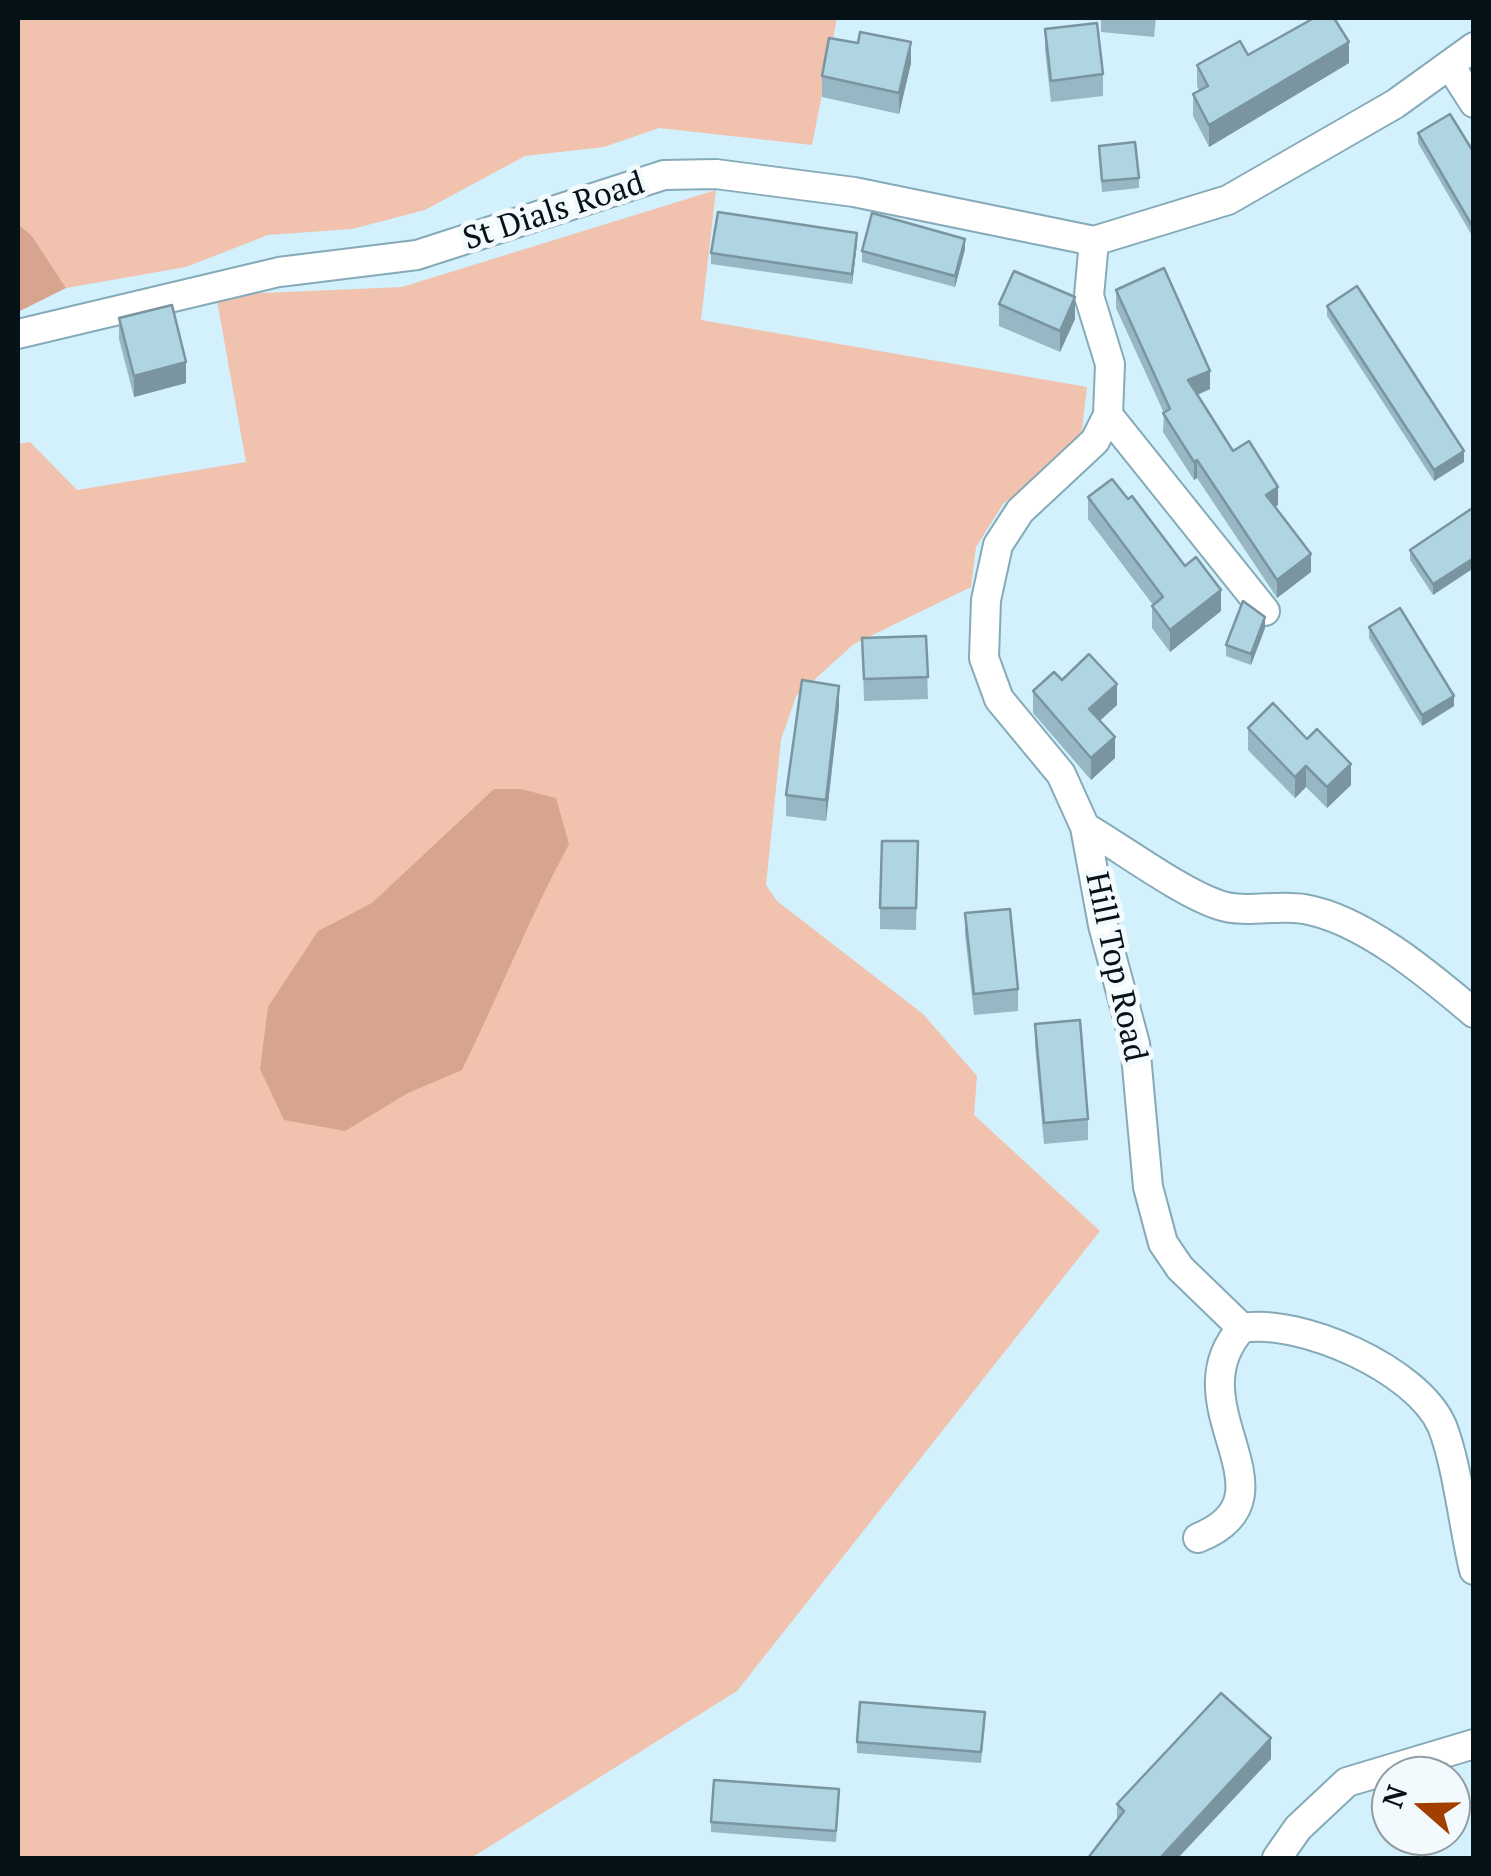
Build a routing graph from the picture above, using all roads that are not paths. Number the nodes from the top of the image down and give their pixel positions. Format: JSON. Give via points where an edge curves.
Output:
{"nodes":[{"id":1,"x":1474,"y":48,"type":"edge"},
{"id":2,"x":1452,"y":67,"type":"junction"},
{"id":3,"x":1474,"y":103,"type":"edge"},
{"id":4,"x":1094,"y":241,"type":"junction"},
{"id":5,"x":18,"y":334,"type":"edge"},
{"id":6,"x":1108,"y":415,"type":"junction"},
{"id":7,"x":1265,"y":611,"type":"edge"},
{"id":8,"x":1085,"y":828,"type":"junction"},
{"id":9,"x":1474,"y":1014,"type":"edge"},
{"id":10,"x":1242,"y":1328,"type":"junction"},
{"id":11,"x":1198,"y":1538,"type":"dead end"},
{"id":12,"x":1474,"y":1570,"type":"edge"},
{"id":13,"x":1474,"y":1744,"type":"edge"},
{"id":14,"x":1277,"y":1858,"type":"edge"}],
"edges":[{"from":1,"to":2,"type":"street"},
{"from":2,"to":3,"type":"street"},
{"from":2,"to":4,"type":"street","via":[[1228,200]]},
{"from":4,"to":5,"type":"street","name":"St Dials Road","via":[[854,192],[692,172],[416,256],[279,272]]},
{"from":4,"to":6,"type":"street","via":[[1090,296],[1110,364]]},
{"from":6,"to":7,"type":"street"},
{"from":6,"to":8,"type":"street","name":"Hill Top Road","via":[[1096,441],[1008,525],[992,566],[983,633],[999,699],[1061,774]]},
{"from":8,"to":9,"type":"street","via":[[1213,903],[1303,908],[1343,924],[1392,949]]},
{"from":8,"to":10,"type":"street","name":"Hill Top Road","via":[[1135,1044],[1157,1226],[1180,1268]]},
{"from":10,"to":11,"type":"street","via":[[1222,1354],[1217,1384],[1238,1462],[1239,1502],[1222,1528]]},
{"from":10,"to":12,"type":"street","via":[[1285,1327],[1322,1338],[1398,1378],[1421,1398],[1442,1426]]},
{"from":13,"to":14,"type":"street","via":[[1347,1782]]}]}
